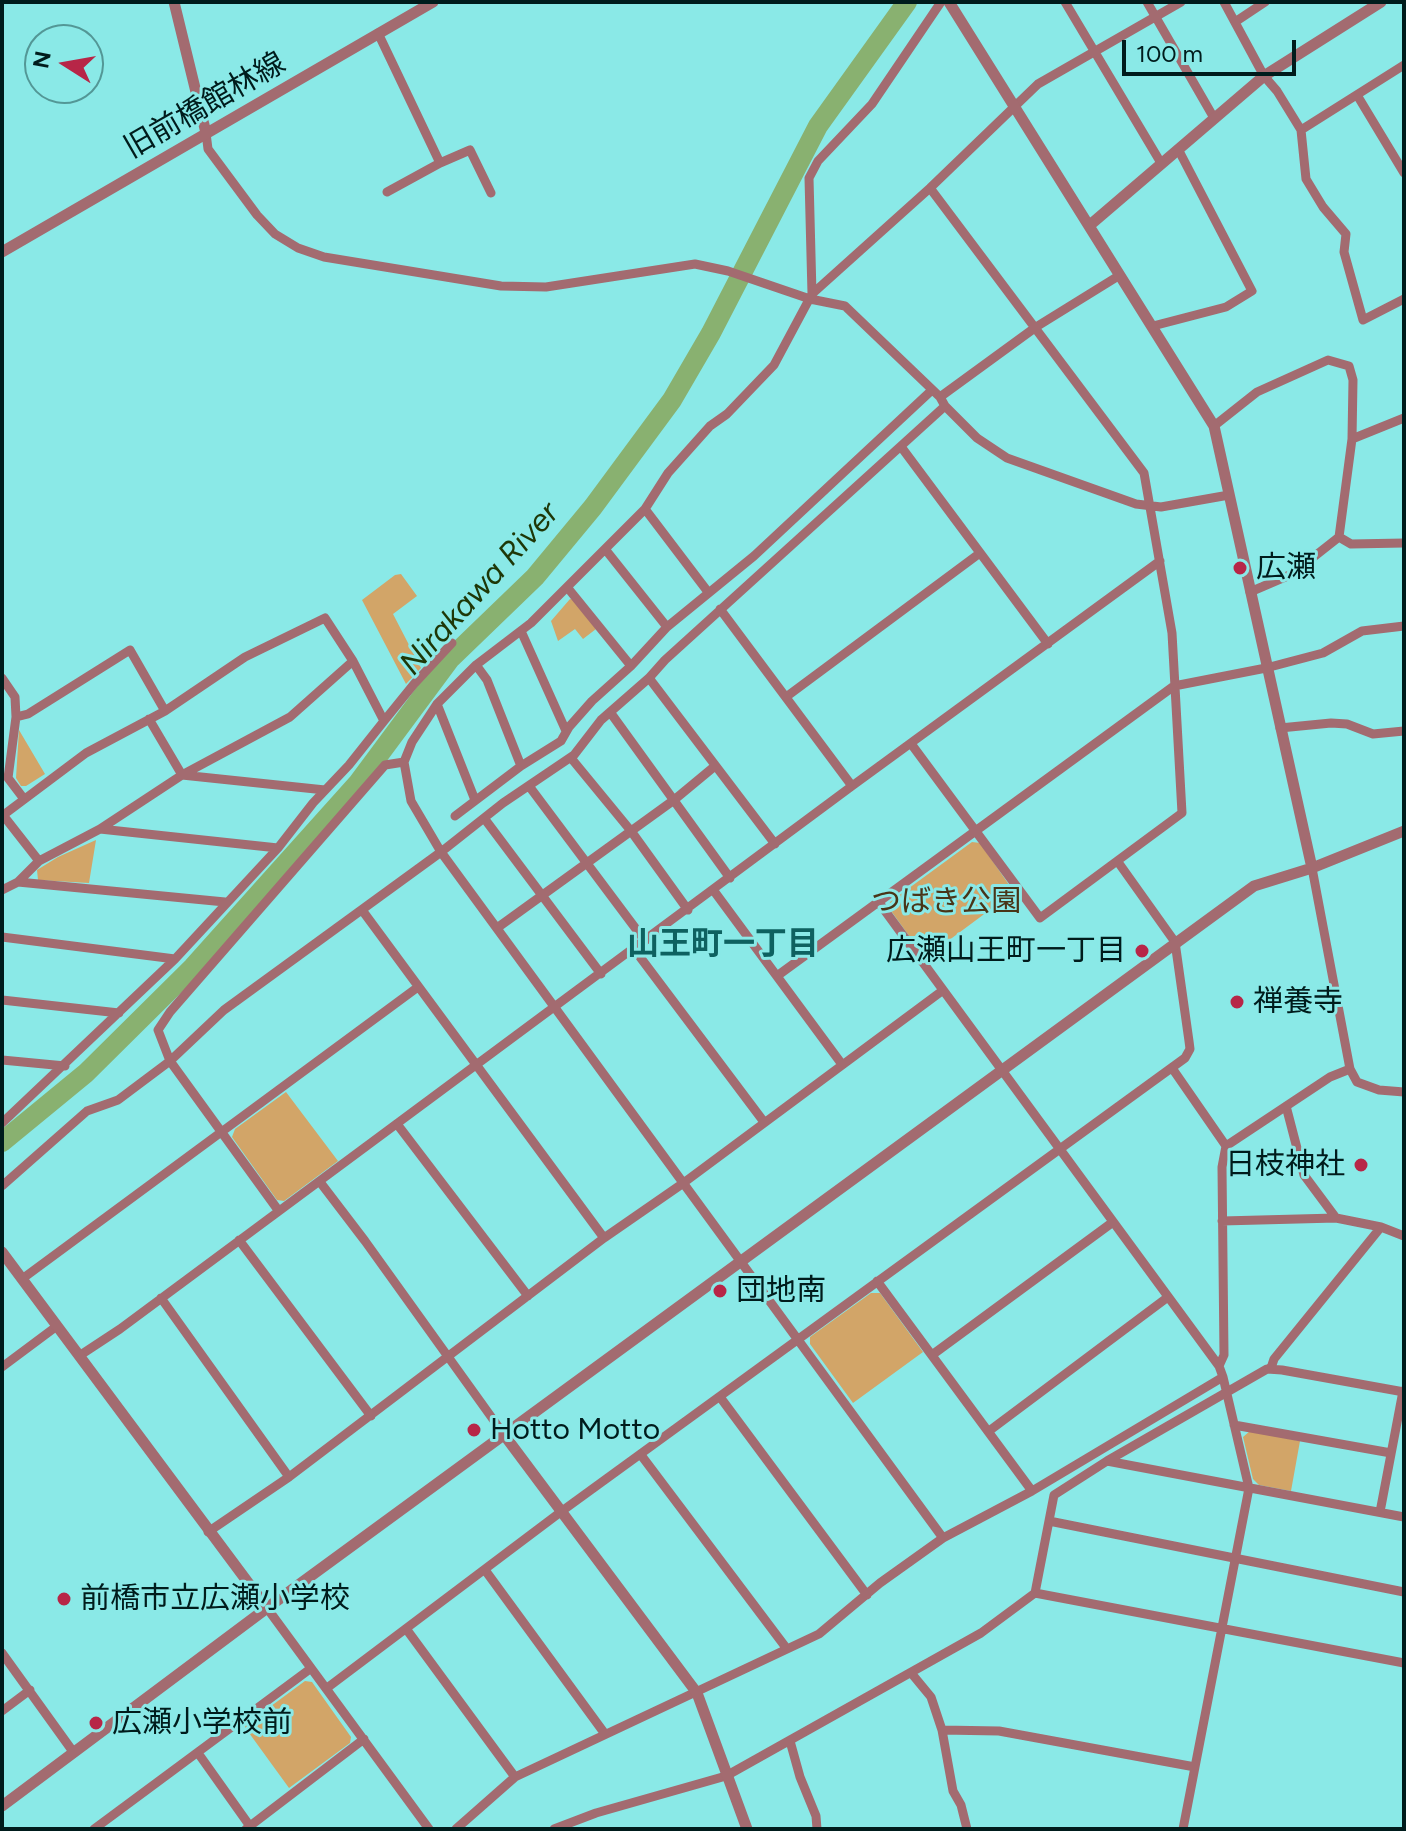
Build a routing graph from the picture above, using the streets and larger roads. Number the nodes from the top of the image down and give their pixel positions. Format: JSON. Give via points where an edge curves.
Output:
{"nodes":[{"id":1,"x":174,"y":2,"type":"edge"},
{"id":2,"x":433,"y":2,"type":"edge"},
{"id":3,"x":941,"y":2,"type":"edge"},
{"id":4,"x":949,"y":2,"type":"edge"},
{"id":5,"x":1065,"y":2,"type":"edge"},
{"id":6,"x":1147,"y":2,"type":"edge"},
{"id":7,"x":1181,"y":2,"type":"edge"},
{"id":8,"x":1224,"y":2,"type":"edge"},
{"id":9,"x":1265,"y":2,"type":"edge"},
{"id":10,"x":1381,"y":2,"type":"edge"},
{"id":11,"x":1155,"y":17,"type":"junction"},
{"id":12,"x":1235,"y":22,"type":"junction"},
{"id":13,"x":378,"y":33,"type":"junction"},
{"id":14,"x":1095,"y":51,"type":"junction"},
{"id":15,"x":1404,"y":65,"type":"edge"},
{"id":16,"x":1264,"y":76,"type":"junction"},
{"id":17,"x":1357,"y":95,"type":"junction"},
{"id":18,"x":1015,"y":105,"type":"junction"},
{"id":19,"x":1214,"y":118,"type":"junction"},
{"id":20,"x":1301,"y":130,"type":"junction"},
{"id":21,"x":206,"y":133,"type":"junction"},
{"id":22,"x":1178,"y":149,"type":"junction"},
{"id":23,"x":440,"y":163,"type":"junction"},
{"id":24,"x":1161,"y":163,"type":"junction"},
{"id":25,"x":1404,"y":173,"type":"edge"},
{"id":26,"x":930,"y":188,"type":"junction"},
{"id":27,"x":387,"y":192,"type":"dead end"},
{"id":28,"x":491,"y":193,"type":"dead end"},
{"id":29,"x":1090,"y":225,"type":"junction"},
{"id":30,"x":2,"y":252,"type":"edge"},
{"id":31,"x":1120,"y":275,"type":"junction"},
{"id":32,"x":811,"y":297,"type":"junction"},
{"id":33,"x":1404,"y":299,"type":"edge"},
{"id":34,"x":1153,"y":326,"type":"junction"},
{"id":35,"x":1036,"y":327,"type":"junction"},
{"id":36,"x":932,"y":390,"type":"junction"},
{"id":37,"x":943,"y":402,"type":"junction"},
{"id":38,"x":1404,"y":418,"type":"edge"},
{"id":39,"x":1214,"y":426,"type":"junction"},
{"id":40,"x":1352,"y":439,"type":"junction"},
{"id":41,"x":902,"y":448,"type":"junction"},
{"id":42,"x":1229,"y":495,"type":"junction"},
{"id":43,"x":1151,"y":506,"type":"junction"},
{"id":44,"x":645,"y":509,"type":"junction"},
{"id":45,"x":1339,"y":537,"type":"junction"},
{"id":46,"x":1404,"y":543,"type":"edge"},
{"id":47,"x":605,"y":549,"type":"junction"},
{"id":48,"x":980,"y":553,"type":"junction"},
{"id":49,"x":1160,"y":561,"type":"junction"},
{"id":50,"x":567,"y":587,"type":"junction"},
{"id":51,"x":708,"y":592,"type":"junction"},
{"id":52,"x":1250,"y":592,"type":"junction"},
{"id":53,"x":720,"y":609,"type":"junction"},
{"id":54,"x":1404,"y":626,"type":"edge"},
{"id":55,"x":667,"y":627,"type":"junction"},
{"id":56,"x":521,"y":631,"type":"junction"},
{"id":57,"x":452,"y":643,"type":"dead end"},
{"id":58,"x":1048,"y":644,"type":"junction"},
{"id":59,"x":353,"y":661,"type":"junction"},
{"id":60,"x":476,"y":665,"type":"junction"},
{"id":61,"x":631,"y":666,"type":"junction"},
{"id":62,"x":1266,"y":668,"type":"junction"},
{"id":63,"x":2,"y":678,"type":"edge"},
{"id":64,"x":649,"y":678,"type":"junction"},
{"id":65,"x":1174,"y":686,"type":"junction"},
{"id":66,"x":786,"y":697,"type":"junction"},
{"id":67,"x":437,"y":704,"type":"junction"},
{"id":68,"x":165,"y":711,"type":"junction"},
{"id":69,"x":610,"y":712,"type":"junction"},
{"id":70,"x":16,"y":717,"type":"junction"},
{"id":71,"x":149,"y":719,"type":"junction"},
{"id":72,"x":384,"y":721,"type":"junction"},
{"id":73,"x":1280,"y":728,"type":"junction"},
{"id":74,"x":566,"y":731,"type":"junction"},
{"id":75,"x":1404,"y":731,"type":"edge"},
{"id":76,"x":912,"y":745,"type":"junction"},
{"id":77,"x":571,"y":758,"type":"junction"},
{"id":78,"x":404,"y":762,"type":"junction"},
{"id":79,"x":521,"y":766,"type":"junction"},
{"id":80,"x":715,"y":766,"type":"junction"},
{"id":81,"x":182,"y":775,"type":"junction"},
{"id":82,"x":529,"y":786,"type":"junction"},
{"id":83,"x":852,"y":786,"type":"junction"},
{"id":84,"x":325,"y":790,"type":"junction"},
{"id":85,"x":24,"y":799,"type":"junction"},
{"id":86,"x":475,"y":800,"type":"junction"},
{"id":87,"x":674,"y":800,"type":"junction"},
{"id":88,"x":3,"y":815,"type":"edge"},
{"id":89,"x":455,"y":816,"type":"dead end"},
{"id":90,"x":484,"y":818,"type":"junction"},
{"id":91,"x":100,"y":829,"type":"junction"},
{"id":92,"x":631,"y":831,"type":"junction"},
{"id":93,"x":978,"y":831,"type":"junction"},
{"id":94,"x":1404,"y":831,"type":"edge"},
{"id":95,"x":775,"y":844,"type":"junction"},
{"id":96,"x":278,"y":848,"type":"junction"},
{"id":97,"x":441,"y":852,"type":"junction"},
{"id":98,"x":39,"y":861,"type":"junction"},
{"id":99,"x":1118,"y":862,"type":"junction"},
{"id":100,"x":586,"y":864,"type":"junction"},
{"id":101,"x":1312,"y":868,"type":"junction"},
{"id":102,"x":730,"y":878,"type":"junction"},
{"id":103,"x":18,"y":882,"type":"junction"},
{"id":104,"x":2,"y":890,"type":"edge"},
{"id":105,"x":714,"y":891,"type":"junction"},
{"id":106,"x":543,"y":895,"type":"junction"},
{"id":107,"x":225,"y":902,"type":"junction"},
{"id":108,"x":880,"y":904,"type":"junction"},
{"id":109,"x":362,"y":910,"type":"junction"},
{"id":110,"x":688,"y":910,"type":"junction"},
{"id":111,"x":497,"y":928,"type":"junction"},
{"id":112,"x":2,"y":937,"type":"edge"},
{"id":113,"x":645,"y":941,"type":"junction"},
{"id":114,"x":1175,"y":942,"type":"junction"},
{"id":115,"x":634,"y":949,"type":"junction"},
{"id":116,"x":175,"y":959,"type":"junction"},
{"id":117,"x":601,"y":974,"type":"junction"},
{"id":118,"x":777,"y":976,"type":"junction"},
{"id":119,"x":418,"y":987,"type":"junction"},
{"id":120,"x":942,"y":991,"type":"junction"},
{"id":121,"x":2,"y":1000,"type":"edge"},
{"id":122,"x":554,"y":1007,"type":"junction"},
{"id":123,"x":119,"y":1013,"type":"junction"},
{"id":124,"x":2,"y":1060,"type":"edge"},
{"id":125,"x":170,"y":1061,"type":"junction"},
{"id":126,"x":841,"y":1063,"type":"junction"},
{"id":127,"x":65,"y":1066,"type":"junction"},
{"id":128,"x":475,"y":1066,"type":"junction"},
{"id":129,"x":1172,"y":1068,"type":"junction"},
{"id":130,"x":1003,"y":1069,"type":"junction"},
{"id":131,"x":1350,"y":1069,"type":"junction"},
{"id":132,"x":1404,"y":1092,"type":"edge"},
{"id":133,"x":1286,"y":1106,"type":"junction"},
{"id":134,"x":764,"y":1122,"type":"junction"},
{"id":135,"x":2,"y":1123,"type":"edge"},
{"id":136,"x":397,"y":1124,"type":"junction"},
{"id":137,"x":222,"y":1132,"type":"junction"},
{"id":138,"x":1226,"y":1146,"type":"junction"},
{"id":139,"x":1059,"y":1148,"type":"junction"},
{"id":140,"x":320,"y":1182,"type":"junction"},
{"id":141,"x":682,"y":1184,"type":"junction"},
{"id":142,"x":2,"y":1186,"type":"edge"},
{"id":143,"x":278,"y":1210,"type":"junction"},
{"id":144,"x":1336,"y":1218,"type":"junction"},
{"id":145,"x":1222,"y":1221,"type":"junction"},
{"id":146,"x":1113,"y":1222,"type":"junction"},
{"id":147,"x":1381,"y":1227,"type":"junction"},
{"id":148,"x":1404,"y":1236,"type":"edge"},
{"id":149,"x":604,"y":1238,"type":"junction"},
{"id":150,"x":239,"y":1240,"type":"junction"},
{"id":151,"x":2,"y":1252,"type":"edge"},
{"id":152,"x":741,"y":1262,"type":"junction"},
{"id":153,"x":22,"y":1279,"type":"junction"},
{"id":154,"x":877,"y":1281,"type":"junction"},
{"id":155,"x":528,"y":1296,"type":"junction"},
{"id":156,"x":1168,"y":1297,"type":"junction"},
{"id":157,"x":161,"y":1298,"type":"junction"},
{"id":158,"x":57,"y":1326,"type":"junction"},
{"id":159,"x":799,"y":1339,"type":"junction"},
{"id":160,"x":2,"y":1352,"type":"edge"},
{"id":161,"x":932,"y":1355,"type":"junction"},
{"id":162,"x":79,"y":1356,"type":"junction"},
{"id":163,"x":448,"y":1358,"type":"junction"},
{"id":164,"x":6,"y":1364,"type":"edge"},
{"id":165,"x":1219,"y":1366,"type":"junction"},
{"id":166,"x":1271,"y":1368,"type":"junction"},
{"id":167,"x":1223,"y":1377,"type":"junction"},
{"id":168,"x":1404,"y":1392,"type":"edge"},
{"id":169,"x":1228,"y":1394,"type":"junction"},
{"id":170,"x":720,"y":1397,"type":"junction"},
{"id":171,"x":371,"y":1416,"type":"junction"},
{"id":172,"x":1234,"y":1425,"type":"junction"},
{"id":173,"x":989,"y":1431,"type":"junction"},
{"id":174,"x":505,"y":1436,"type":"junction"},
{"id":175,"x":1391,"y":1453,"type":"junction"},
{"id":176,"x":641,"y":1455,"type":"junction"},
{"id":177,"x":1107,"y":1461,"type":"junction"},
{"id":178,"x":289,"y":1477,"type":"junction"},
{"id":179,"x":1249,"y":1488,"type":"junction"},
{"id":180,"x":1032,"y":1491,"type":"junction"},
{"id":181,"x":562,"y":1511,"type":"junction"},
{"id":182,"x":1380,"y":1512,"type":"junction"},
{"id":183,"x":1404,"y":1517,"type":"edge"},
{"id":184,"x":1049,"y":1521,"type":"junction"},
{"id":185,"x":208,"y":1532,"type":"junction"},
{"id":186,"x":943,"y":1538,"type":"junction"},
{"id":187,"x":1235,"y":1560,"type":"junction"},
{"id":188,"x":485,"y":1570,"type":"junction"},
{"id":189,"x":1404,"y":1592,"type":"edge"},
{"id":190,"x":1035,"y":1593,"type":"junction"},
{"id":191,"x":867,"y":1595,"type":"junction"},
{"id":192,"x":267,"y":1608,"type":"junction"},
{"id":193,"x":1221,"y":1629,"type":"junction"},
{"id":194,"x":407,"y":1630,"type":"junction"},
{"id":195,"x":787,"y":1649,"type":"junction"},
{"id":196,"x":2,"y":1653,"type":"edge"},
{"id":197,"x":1404,"y":1663,"type":"edge"},
{"id":198,"x":310,"y":1669,"type":"junction"},
{"id":199,"x":912,"y":1674,"type":"junction"},
{"id":200,"x":327,"y":1688,"type":"junction"},
{"id":201,"x":30,"y":1690,"type":"junction"},
{"id":202,"x":697,"y":1693,"type":"junction"},
{"id":203,"x":2,"y":1711,"type":"edge"},
{"id":204,"x":942,"y":1730,"type":"junction"},
{"id":205,"x":605,"y":1734,"type":"junction"},
{"id":206,"x":364,"y":1739,"type":"junction"},
{"id":207,"x":790,"y":1741,"type":"junction"},
{"id":208,"x":74,"y":1753,"type":"junction"},
{"id":209,"x":198,"y":1753,"type":"junction"},
{"id":210,"x":1195,"y":1767,"type":"junction"},
{"id":211,"x":726,"y":1776,"type":"junction"},
{"id":212,"x":515,"y":1777,"type":"junction"},
{"id":213,"x":2,"y":1806,"type":"edge"},
{"id":214,"x":249,"y":1828,"type":"edge"},
{"id":215,"x":94,"y":1829,"type":"edge"},
{"id":216,"x":429,"y":1829,"type":"edge"},
{"id":217,"x":456,"y":1829,"type":"edge"},
{"id":218,"x":554,"y":1829,"type":"edge"},
{"id":219,"x":747,"y":1829,"type":"edge"},
{"id":220,"x":817,"y":1829,"type":"edge"},
{"id":221,"x":967,"y":1829,"type":"edge"},
{"id":222,"x":1183,"y":1829,"type":"edge"}],
"edges":[{"from":1,"to":21,"type":"street"},
{"from":2,"to":13,"type":"street","name":"旧前橋館林線"},
{"from":3,"to":32,"type":"street","via":[[872,104],[818,161],[809,178]]},
{"from":4,"to":18,"type":"street"},
{"from":5,"to":14,"type":"street"},
{"from":6,"to":11,"type":"street"},
{"from":7,"to":11,"type":"street"},
{"from":8,"to":12,"type":"street"},
{"from":9,"to":12,"type":"street"},
{"from":10,"to":16,"type":"street"},
{"from":11,"to":14,"type":"street"},
{"from":11,"to":19,"type":"street"},
{"from":12,"to":16,"type":"street"},
{"from":13,"to":21,"type":"street","name":"旧前橋館林線"},
{"from":13,"to":23,"type":"street"},
{"from":14,"to":18,"type":"street","via":[[1038,84]]},
{"from":14,"to":24,"type":"street"},
{"from":15,"to":17,"type":"street"},
{"from":16,"to":19,"type":"street"},
{"from":16,"to":20,"type":"street"},
{"from":17,"to":20,"type":"street"},
{"from":17,"to":25,"type":"street"},
{"from":18,"to":26,"type":"street"},
{"from":18,"to":29,"type":"street"},
{"from":19,"to":22,"type":"street"},
{"from":20,"to":33,"type":"street","via":[[1306,179],[1346,234],[1344,252],[1363,320]]},
{"from":21,"to":30,"type":"street","name":"旧前橋館林線"},
{"from":21,"to":32,"type":"street","via":[[208,149],[275,234],[324,257],[501,286],[546,287],[695,264]]},
{"from":22,"to":24,"type":"street"},
{"from":22,"to":34,"type":"street","via":[[1252,291],[1226,307]]},
{"from":23,"to":27,"type":"street"},
{"from":23,"to":28,"type":"street","via":[[470,150]]},
{"from":24,"to":29,"type":"street"},
{"from":26,"to":32,"type":"street"},
{"from":26,"to":35,"type":"street"},
{"from":29,"to":31,"type":"street"},
{"from":31,"to":34,"type":"street"},
{"from":31,"to":35,"type":"street"},
{"from":32,"to":36,"type":"street","via":[[845,306]]},
{"from":32,"to":44,"type":"street","via":[[774,365],[710,426]]},
{"from":34,"to":39,"type":"street"},
{"from":35,"to":37,"type":"street"},
{"from":35,"to":43,"type":"street","via":[[1144,473]]},
{"from":36,"to":37,"type":"street"},
{"from":36,"to":51,"type":"street","via":[[754,556]]},
{"from":37,"to":41,"type":"street"},
{"from":37,"to":43,"type":"street","via":[[977,438],[1007,458]]},
{"from":38,"to":40,"type":"street"},
{"from":39,"to":40,"type":"street","via":[[1257,392],[1328,360],[1349,366]]},
{"from":39,"to":42,"type":"street"},
{"from":40,"to":45,"type":"street"},
{"from":41,"to":48,"type":"street"},
{"from":41,"to":53,"type":"street"},
{"from":42,"to":43,"type":"street"},
{"from":42,"to":52,"type":"street"},
{"from":43,"to":49,"type":"street"},
{"from":44,"to":47,"type":"street"},
{"from":44,"to":51,"type":"street"},
{"from":45,"to":46,"type":"street","via":[[1351,544]]},
{"from":45,"to":52,"type":"street","via":[[1292,574]]},
{"from":47,"to":50,"type":"street"},
{"from":47,"to":55,"type":"street"},
{"from":48,"to":58,"type":"street"},
{"from":48,"to":66,"type":"street"},
{"from":49,"to":58,"type":"street"},
{"from":49,"to":65,"type":"street"},
{"from":50,"to":56,"type":"street"},
{"from":50,"to":61,"type":"street"},
{"from":51,"to":55,"type":"street"},
{"from":52,"to":62,"type":"street"},
{"from":53,"to":64,"type":"street"},
{"from":53,"to":66,"type":"street"},
{"from":54,"to":62,"type":"street","via":[[1362,631],[1323,653]]},
{"from":55,"to":61,"type":"street"},
{"from":56,"to":60,"type":"street"},
{"from":56,"to":74,"type":"street"},
{"from":57,"to":72,"type":"street"},
{"from":58,"to":76,"type":"street"},
{"from":59,"to":68,"type":"street","via":[[325,618],[245,657]]},
{"from":59,"to":72,"type":"street"},
{"from":59,"to":81,"type":"street","via":[[290,717]]},
{"from":60,"to":67,"type":"street"},
{"from":60,"to":79,"type":"street"},
{"from":61,"to":74,"type":"street"},
{"from":62,"to":65,"type":"street"},
{"from":62,"to":73,"type":"street"},
{"from":63,"to":70,"type":"street","via":[[15,697]]},
{"from":64,"to":69,"type":"street"},
{"from":64,"to":80,"type":"street"},
{"from":65,"to":93,"type":"street"},
{"from":65,"to":99,"type":"street","via":[[1182,813]]},
{"from":66,"to":83,"type":"street"},
{"from":67,"to":78,"type":"street"},
{"from":67,"to":86,"type":"street"},
{"from":68,"to":70,"type":"street","via":[[130,650]]},
{"from":68,"to":71,"type":"street"},
{"from":69,"to":77,"type":"street"},
{"from":69,"to":87,"type":"street"},
{"from":70,"to":85,"type":"street","via":[[8,778]]},
{"from":71,"to":81,"type":"street"},
{"from":71,"to":85,"type":"street","via":[[86,753]]},
{"from":72,"to":84,"type":"street"},
{"from":73,"to":75,"type":"street","via":[[1331,723],[1373,734]]},
{"from":73,"to":101,"type":"street"},
{"from":74,"to":79,"type":"street","via":[[561,741]]},
{"from":76,"to":83,"type":"street"},
{"from":76,"to":93,"type":"street"},
{"from":77,"to":82,"type":"street"},
{"from":77,"to":92,"type":"street"},
{"from":78,"to":97,"type":"street","via":[[411,801]]},
{"from":78,"to":125,"type":"street","via":[[385,765],[170,1012],[158,1030]]},
{"from":79,"to":86,"type":"street"},
{"from":80,"to":87,"type":"street"},
{"from":80,"to":95,"type":"street"},
{"from":81,"to":84,"type":"street"},
{"from":81,"to":91,"type":"street"},
{"from":82,"to":90,"type":"street"},
{"from":82,"to":100,"type":"street"},
{"from":83,"to":95,"type":"street"},
{"from":84,"to":96,"type":"street"},
{"from":85,"to":88,"type":"street"},
{"from":86,"to":89,"type":"street"},
{"from":87,"to":92,"type":"street"},
{"from":87,"to":102,"type":"street"},
{"from":88,"to":98,"type":"street"},
{"from":90,"to":97,"type":"street"},
{"from":90,"to":106,"type":"street"},
{"from":91,"to":96,"type":"street"},
{"from":91,"to":98,"type":"street"},
{"from":92,"to":100,"type":"street"},
{"from":92,"to":110,"type":"street"},
{"from":93,"to":99,"type":"street","via":[[1040,918]]},
{"from":93,"to":108,"type":"street"},
{"from":94,"to":101,"type":"street"},
{"from":95,"to":102,"type":"street"},
{"from":96,"to":107,"type":"street"},
{"from":97,"to":109,"type":"street"},
{"from":97,"to":111,"type":"street"},
{"from":98,"to":103,"type":"street"},
{"from":99,"to":114,"type":"street"},
{"from":100,"to":106,"type":"street"},
{"from":100,"to":113,"type":"street"},
{"from":101,"to":114,"type":"street","via":[[1254,886]]},
{"from":101,"to":131,"type":"street"},
{"from":102,"to":105,"type":"street"},
{"from":103,"to":104,"type":"street"},
{"from":103,"to":107,"type":"street"},
{"from":105,"to":110,"type":"street"},
{"from":105,"to":118,"type":"street"},
{"from":106,"to":111,"type":"street"},
{"from":106,"to":117,"type":"street"},
{"from":107,"to":116,"type":"street"},
{"from":108,"to":118,"type":"street"},
{"from":108,"to":120,"type":"street"},
{"from":109,"to":119,"type":"street"},
{"from":109,"to":125,"type":"street","via":[[224,1010]]},
{"from":110,"to":113,"type":"street"},
{"from":111,"to":122,"type":"street"},
{"from":112,"to":116,"type":"street"},
{"from":113,"to":115,"type":"street"},
{"from":114,"to":129,"type":"street","via":[[1190,1049]]},
{"from":114,"to":130,"type":"street"},
{"from":115,"to":117,"type":"street"},
{"from":115,"to":134,"type":"street"},
{"from":116,"to":123,"type":"street"},
{"from":117,"to":122,"type":"street"},
{"from":118,"to":126,"type":"street"},
{"from":119,"to":128,"type":"street"},
{"from":119,"to":137,"type":"street"},
{"from":120,"to":126,"type":"street"},
{"from":120,"to":130,"type":"street"},
{"from":121,"to":123,"type":"street"},
{"from":122,"to":128,"type":"street"},
{"from":122,"to":141,"type":"street"},
{"from":123,"to":127,"type":"street"},
{"from":124,"to":127,"type":"street"},
{"from":125,"to":137,"type":"street"},
{"from":125,"to":142,"type":"street","via":[[118,1100],[87,1111]]},
{"from":126,"to":134,"type":"street"},
{"from":127,"to":135,"type":"street"},
{"from":128,"to":136,"type":"street"},
{"from":128,"to":149,"type":"street"},
{"from":129,"to":138,"type":"street"},
{"from":129,"to":139,"type":"street"},
{"from":130,"to":139,"type":"street"},
{"from":130,"to":152,"type":"street"},
{"from":131,"to":132,"type":"street","via":[[1357,1082]]},
{"from":131,"to":133,"type":"street"},
{"from":133,"to":138,"type":"street"},
{"from":133,"to":144,"type":"street","via":[[1304,1175]]},
{"from":134,"to":141,"type":"street"},
{"from":136,"to":140,"type":"street"},
{"from":136,"to":155,"type":"street"},
{"from":137,"to":143,"type":"street"},
{"from":137,"to":153,"type":"street"},
{"from":138,"to":145,"type":"street"},
{"from":139,"to":146,"type":"street"},
{"from":139,"to":154,"type":"street"},
{"from":140,"to":143,"type":"street"},
{"from":140,"to":163,"type":"street"},
{"from":141,"to":149,"type":"street"},
{"from":141,"to":152,"type":"street"},
{"from":143,"to":150,"type":"street"},
{"from":144,"to":145,"type":"street"},
{"from":144,"to":147,"type":"street"},
{"from":145,"to":165,"type":"street","via":[[1224,1355]]},
{"from":146,"to":156,"type":"street"},
{"from":146,"to":161,"type":"street"},
{"from":147,"to":148,"type":"street"},
{"from":147,"to":166,"type":"street"},
{"from":149,"to":155,"type":"street"},
{"from":150,"to":157,"type":"street"},
{"from":150,"to":171,"type":"street"},
{"from":151,"to":153,"type":"street"},
{"from":152,"to":159,"type":"street"},
{"from":152,"to":174,"type":"street"},
{"from":153,"to":158,"type":"street"},
{"from":154,"to":159,"type":"street"},
{"from":154,"to":161,"type":"street"},
{"from":155,"to":163,"type":"street"},
{"from":156,"to":165,"type":"street"},
{"from":156,"to":173,"type":"street"},
{"from":157,"to":162,"type":"street"},
{"from":157,"to":178,"type":"street"},
{"from":158,"to":162,"type":"street"},
{"from":158,"to":164,"type":"street"},
{"from":159,"to":170,"type":"street"},
{"from":159,"to":186,"type":"street"},
{"from":160,"to":164,"type":"street"},
{"from":161,"to":173,"type":"street"},
{"from":162,"to":185,"type":"street"},
{"from":163,"to":171,"type":"street"},
{"from":163,"to":174,"type":"street"},
{"from":165,"to":167,"type":"street"},
{"from":166,"to":168,"type":"street"},
{"from":166,"to":169,"type":"street"},
{"from":167,"to":169,"type":"street"},
{"from":167,"to":180,"type":"street"},
{"from":168,"to":175,"type":"street"},
{"from":169,"to":172,"type":"street"},
{"from":169,"to":177,"type":"street"},
{"from":170,"to":176,"type":"street"},
{"from":170,"to":191,"type":"street"},
{"from":171,"to":178,"type":"street"},
{"from":172,"to":175,"type":"street"},
{"from":172,"to":179,"type":"street"},
{"from":173,"to":180,"type":"street"},
{"from":174,"to":181,"type":"street"},
{"from":174,"to":192,"type":"street"},
{"from":175,"to":182,"type":"street"},
{"from":176,"to":181,"type":"street"},
{"from":176,"to":195,"type":"street"},
{"from":177,"to":179,"type":"street"},
{"from":177,"to":184,"type":"street","via":[[1054,1495]]},
{"from":178,"to":185,"type":"street"},
{"from":179,"to":182,"type":"street"},
{"from":179,"to":187,"type":"street"},
{"from":180,"to":186,"type":"street"},
{"from":181,"to":188,"type":"street"},
{"from":181,"to":202,"type":"street"},
{"from":182,"to":183,"type":"street"},
{"from":184,"to":187,"type":"street"},
{"from":184,"to":190,"type":"street"},
{"from":185,"to":192,"type":"street"},
{"from":186,"to":191,"type":"street"},
{"from":187,"to":189,"type":"street"},
{"from":187,"to":193,"type":"street"},
{"from":188,"to":194,"type":"street"},
{"from":188,"to":205,"type":"street"},
{"from":190,"to":193,"type":"street"},
{"from":190,"to":199,"type":"street"},
{"from":191,"to":195,"type":"street","via":[[819,1634]]},
{"from":192,"to":198,"type":"street"},
{"from":192,"to":208,"type":"street"},
{"from":193,"to":197,"type":"street"},
{"from":193,"to":210,"type":"street"},
{"from":194,"to":200,"type":"street"},
{"from":194,"to":212,"type":"street"},
{"from":195,"to":202,"type":"street"},
{"from":196,"to":201,"type":"street"},
{"from":198,"to":200,"type":"street"},
{"from":198,"to":209,"type":"street"},
{"from":199,"to":204,"type":"street","via":[[931,1697]]},
{"from":199,"to":207,"type":"street"},
{"from":200,"to":206,"type":"street"},
{"from":201,"to":203,"type":"street"},
{"from":201,"to":208,"type":"street"},
{"from":202,"to":205,"type":"street"},
{"from":202,"to":211,"type":"street"},
{"from":204,"to":210,"type":"street","via":[[999,1731]]},
{"from":204,"to":221,"type":"street","via":[[953,1791]]},
{"from":205,"to":212,"type":"street"},
{"from":206,"to":214,"type":"street"},
{"from":206,"to":216,"type":"street"},
{"from":207,"to":211,"type":"street"},
{"from":207,"to":220,"type":"street"},
{"from":208,"to":213,"type":"street"},
{"from":209,"to":214,"type":"street"},
{"from":209,"to":215,"type":"street"},
{"from":210,"to":222,"type":"street"},
{"from":211,"to":218,"type":"street"},
{"from":211,"to":219,"type":"street"},
{"from":212,"to":217,"type":"street"}]}
